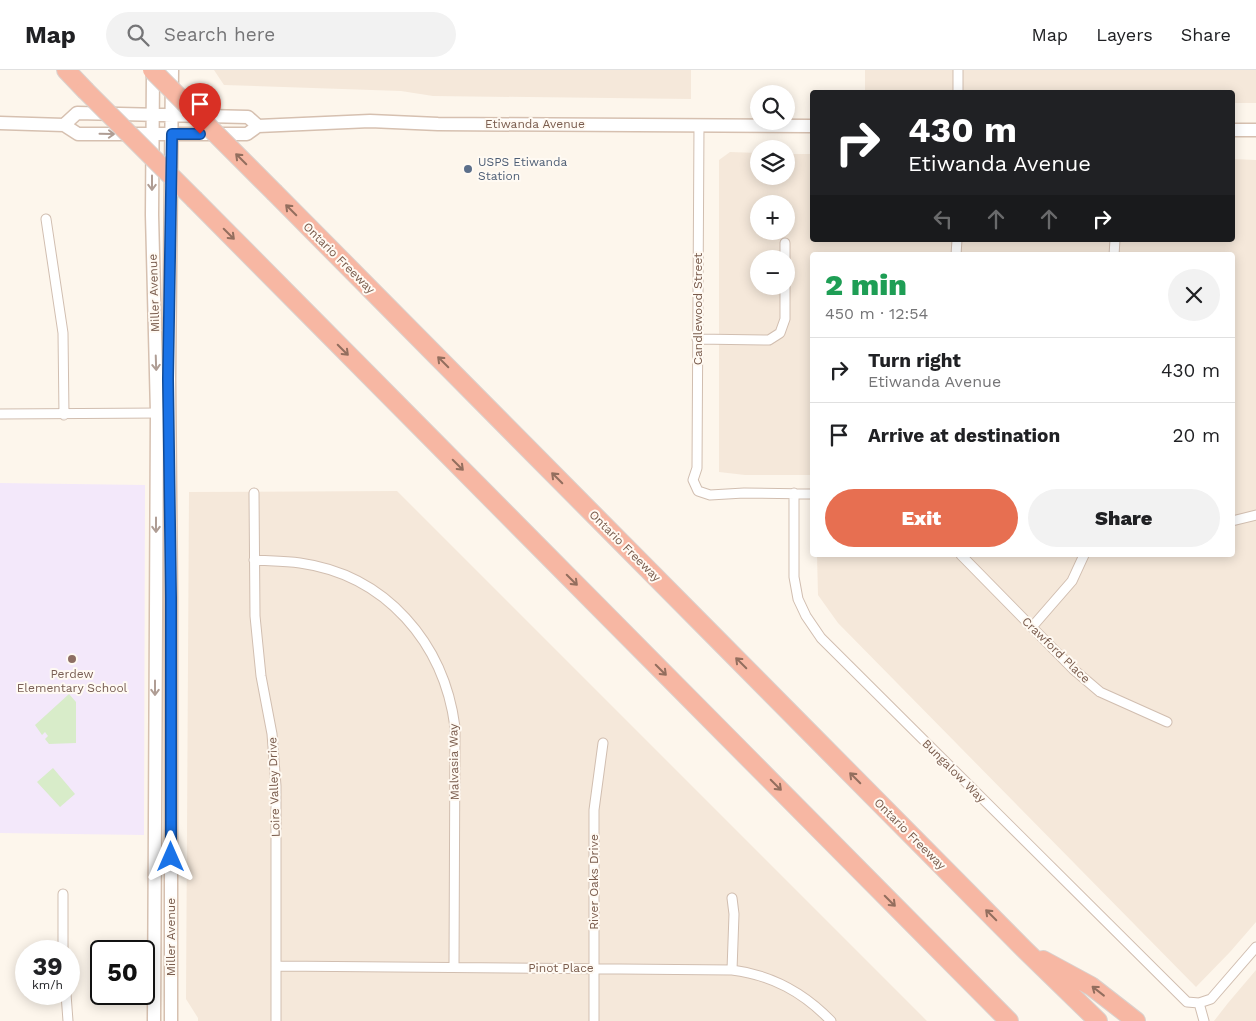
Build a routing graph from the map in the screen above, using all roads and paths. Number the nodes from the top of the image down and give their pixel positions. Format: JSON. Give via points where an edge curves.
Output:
{"nodes":[{"id":1,"x":66,"y":70,"type":"edge"},
{"id":2,"x":153,"y":70,"type":"edge"},
{"id":3,"x":172,"y":70,"type":"edge"},
{"id":4,"x":958,"y":70,"type":"edge"},
{"id":5,"x":958,"y":90,"type":"edge"},
{"id":6,"x":153,"y":114,"type":"junction"},
{"id":7,"x":172,"y":114,"type":"junction"},
{"id":8,"x":0,"y":123,"type":"edge"},
{"id":9,"x":64,"y":125,"type":"junction"},
{"id":10,"x":699,"y":125,"type":"junction"},
{"id":11,"x":258,"y":126,"type":"junction"},
{"id":12,"x":810,"y":126,"type":"edge"},
{"id":13,"x":1235,"y":130,"type":"edge"},
{"id":14,"x":1256,"y":130,"type":"edge"},
{"id":15,"x":153,"y":134,"type":"junction"},
{"id":16,"x":172,"y":134,"type":"junction"},
{"id":17,"x":46,"y":218,"type":"dead end"},
{"id":18,"x":785,"y":243,"type":"dead end"},
{"id":19,"x":785,"y":250,"type":"edge"},
{"id":20,"x":785,"y":295,"type":"edge"},
{"id":21,"x":697,"y":339,"type":"junction"},
{"id":22,"x":163,"y":413,"type":"junction"},
{"id":23,"x":0,"y":414,"type":"edge"},
{"id":24,"x":64,"y":414,"type":"junction"},
{"id":25,"x":254,"y":493,"type":"dead end"},
{"id":26,"x":794,"y":493,"type":"junction"},
{"id":27,"x":810,"y":494,"type":"edge"},
{"id":28,"x":1256,"y":515,"type":"edge"},
{"id":29,"x":1235,"y":520,"type":"edge"},
{"id":30,"x":963,"y":557,"type":"edge"},
{"id":31,"x":1083,"y":557,"type":"edge"},
{"id":32,"x":254,"y":560,"type":"junction"},
{"id":33,"x":1032,"y":627,"type":"junction"},
{"id":34,"x":1167,"y":722,"type":"dead end"},
{"id":35,"x":604,"y":743,"type":"dead end"},
{"id":36,"x":63,"y":894,"type":"dead end"},
{"id":37,"x":732,"y":898,"type":"dead end"},
{"id":38,"x":63,"y":940,"type":"edge"},
{"id":39,"x":1256,"y":947,"type":"edge"},
{"id":40,"x":1025,"y":950,"type":"junction"},
{"id":41,"x":276,"y":966,"type":"junction"},
{"id":42,"x":454,"y":967,"type":"junction"},
{"id":43,"x":594,"y":968,"type":"junction"},
{"id":44,"x":732,"y":970,"type":"junction"},
{"id":45,"x":1199,"y":1003,"type":"junction"},
{"id":46,"x":67,"y":1005,"type":"edge"},
{"id":47,"x":68,"y":1021,"type":"edge"},
{"id":48,"x":154,"y":1021,"type":"edge"},
{"id":49,"x":171,"y":1021,"type":"edge"},
{"id":50,"x":276,"y":1021,"type":"edge"},
{"id":51,"x":594,"y":1021,"type":"edge"},
{"id":52,"x":832,"y":1021,"type":"edge"},
{"id":53,"x":1009,"y":1021,"type":"edge"},
{"id":54,"x":1098,"y":1021,"type":"edge"},
{"id":55,"x":1136,"y":1021,"type":"edge"},
{"id":56,"x":1204,"y":1021,"type":"edge"}],
"edges":[{"from":1,"to":53,"type":"highway","one_way":true,"bridge":true},
{"from":2,"to":6,"type":"main road","name":"Miller Avenue"},
{"from":40,"to":2,"type":"highway","name":"Ontario Freeway","one_way":true,"bridge":true},
{"from":3,"to":7,"type":"main road","name":"Miller Avenue"},
{"from":4,"to":5,"type":"street"},
{"from":6,"to":7,"type":"main road","name":"Etiwanda Avenue"},
{"from":6,"to":9,"type":"main road","name":"Etiwanda Avenue","via":[[77,113]]},
{"from":6,"to":15,"type":"main road","name":"Miller Avenue"},
{"from":7,"to":11,"type":"main road","name":"Etiwanda Avenue","via":[[248,117]]},
{"from":7,"to":16,"type":"main road","name":"Miller Avenue"},
{"from":8,"to":9,"type":"main road","name":"Etiwanda Avenue"},
{"from":9,"to":15,"type":"main road","name":"Etiwanda Avenue","one_way":true,"via":[[78,134]]},
{"from":10,"to":11,"type":"main road","name":"Etiwanda Avenue","via":[[370,121]]},
{"from":10,"to":12,"type":"main road","name":"Etiwanda Avenue"},
{"from":10,"to":21,"type":"street","name":"Candlewood Street"},
{"from":11,"to":16,"type":"main road","name":"Etiwanda Avenue","via":[[247,134]]},
{"from":13,"to":14,"type":"main road"},
{"from":15,"to":16,"type":"main road","name":"Etiwanda Avenue"},
{"from":15,"to":22,"type":"main road","name":"Miller Avenue","one_way":true,"via":[[152,215]]},
{"from":16,"to":22,"type":"main road","name":"Miller Avenue"},
{"from":17,"to":24,"type":"street","via":[[64,333]]},
{"from":18,"to":19,"type":"street"},
{"from":20,"to":21,"type":"street","via":[[785,319],[780,333],[769,340]]},
{"from":21,"to":26,"type":"street","name":"Candlewood Street","via":[[697,468],[693,480],[698,491],[710,495]]},
{"from":22,"to":24,"type":"street"},
{"from":22,"to":48,"type":"main road","name":"Miller Avenue","one_way":true},
{"from":22,"to":49,"type":"main road","name":"Miller Avenue","via":[[171,598]]},
{"from":23,"to":24,"type":"street"},
{"from":25,"to":32,"type":"street","name":"Loire Valley Drive"},
{"from":26,"to":27,"type":"street"},
{"from":26,"to":45,"type":"street","name":"Bungalow Way","via":[[794,578],[798,599],[821,638],[1187,1002]]},
{"from":28,"to":29,"type":"street"},
{"from":30,"to":33,"type":"street","name":"Crawford Place"},
{"from":31,"to":33,"type":"street","via":[[1072,581]]},
{"from":32,"to":41,"type":"street","name":"Loire Valley Drive","via":[[255,616],[276,786]]},
{"from":32,"to":42,"type":"street","name":"Malvasia Way","via":[[314,566],[363,584],[407,618],[435,658],[448,692],[455,727]]},
{"from":33,"to":34,"type":"street","name":"Crawford Place","via":[[1100,692]]},
{"from":35,"to":43,"type":"street","name":"River Oaks Drive","via":[[594,810]]},
{"from":36,"to":38,"type":"street"},
{"from":37,"to":44,"type":"street"},
{"from":39,"to":45,"type":"street","via":[[1211,999]]},
{"from":40,"to":54,"type":"highway","name":"Ontario Freeway"},
{"from":55,"to":40,"type":"highway","one_way":true,"via":[[1090,986]]},
{"from":41,"to":42,"type":"street","name":"Pinot Place"},
{"from":41,"to":50,"type":"street","name":"Loire Valley Drive"},
{"from":42,"to":43,"type":"street","name":"Pinot Place"},
{"from":43,"to":44,"type":"street","name":"Pinot Place"},
{"from":43,"to":51,"type":"street","name":"River Oaks Drive"},
{"from":44,"to":52,"type":"street","name":"Pinot Place","via":[[764,976],[795,990]]},
{"from":45,"to":56,"type":"street"},
{"from":46,"to":47,"type":"street"}]}
